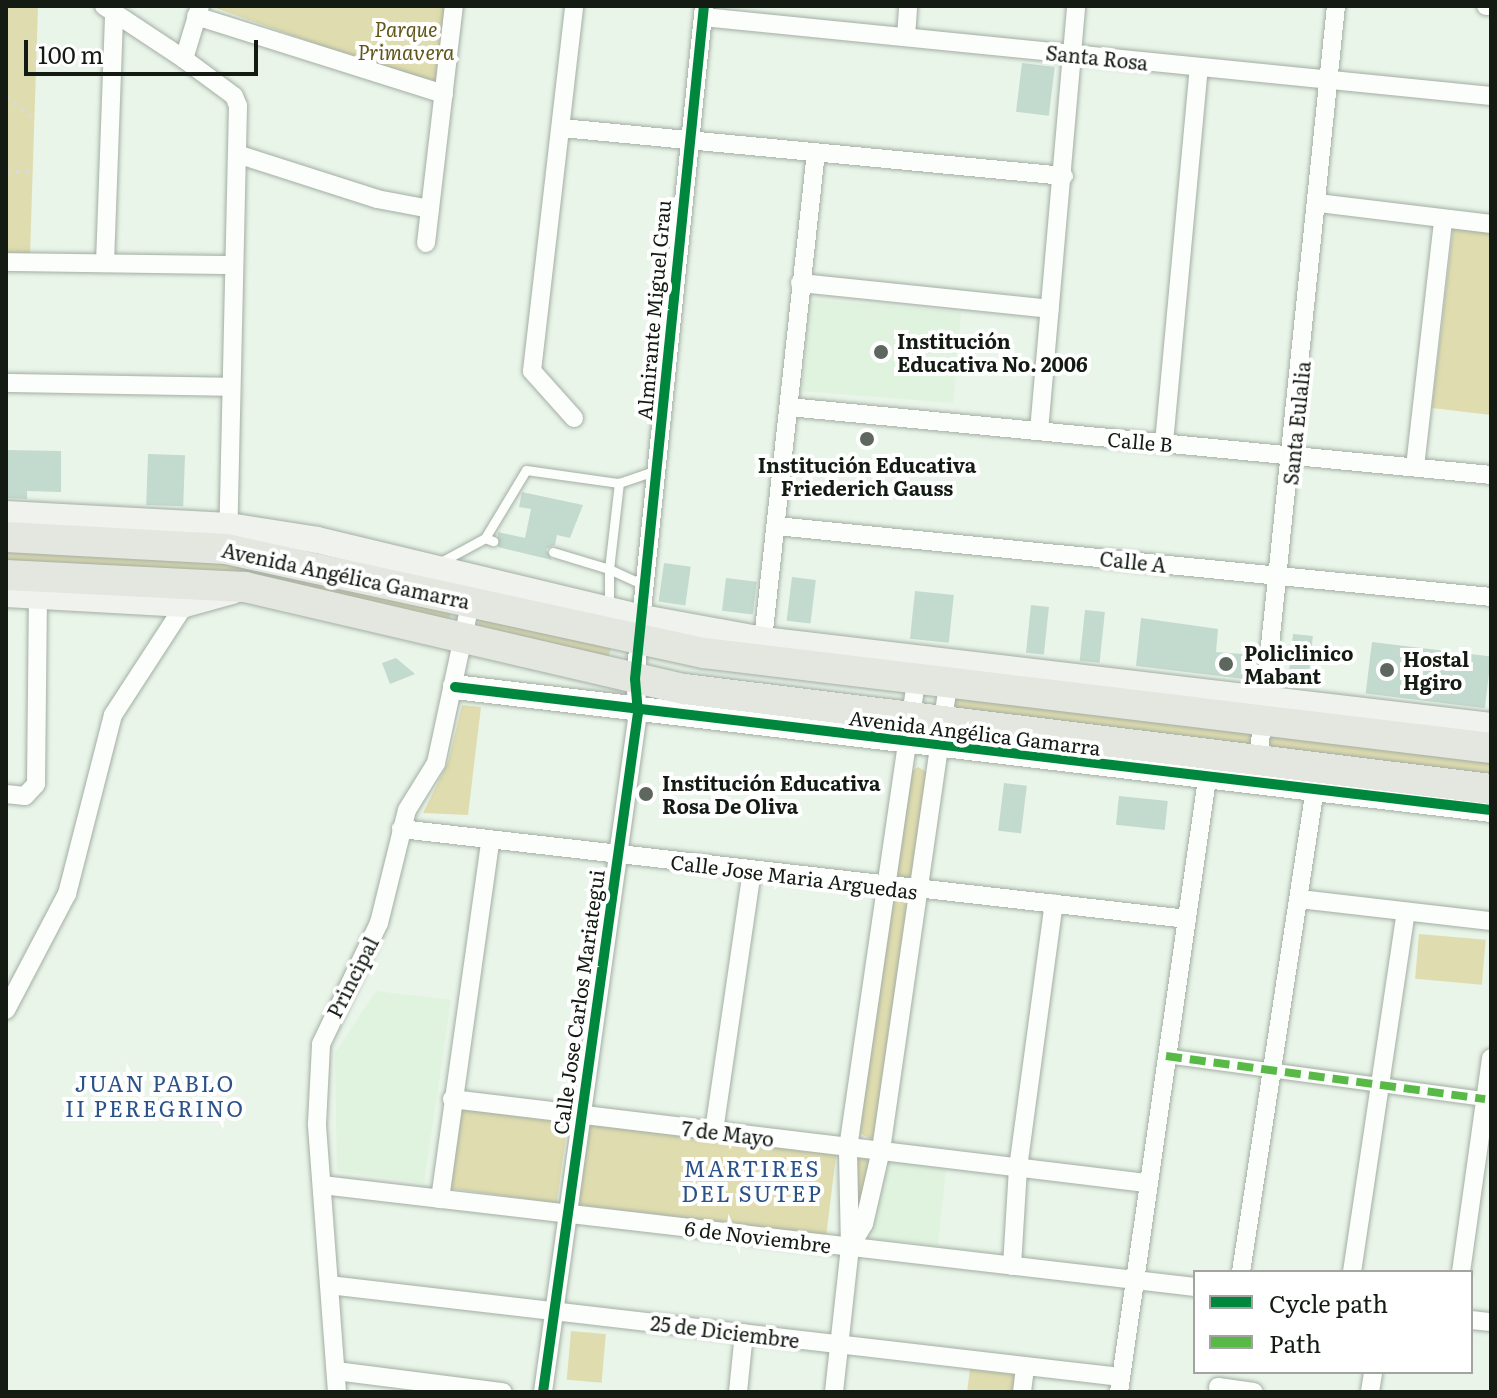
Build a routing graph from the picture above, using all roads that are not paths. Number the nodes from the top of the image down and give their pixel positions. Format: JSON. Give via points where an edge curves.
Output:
{"nodes":[{"id":1,"x":454,"y":6,"type":"edge"},
{"id":2,"x":574,"y":6,"type":"edge"},
{"id":3,"x":908,"y":6,"type":"edge"},
{"id":4,"x":1076,"y":6,"type":"edge"},
{"id":5,"x":1336,"y":6,"type":"edge"},
{"id":6,"x":109,"y":10,"type":"edge"},
{"id":7,"x":198,"y":11,"type":"edge"},
{"id":8,"x":704,"y":12,"type":"edge"},
{"id":9,"x":906,"y":37,"type":"junction"},
{"id":10,"x":1075,"y":54,"type":"junction"},
{"id":11,"x":184,"y":59,"type":"junction"},
{"id":12,"x":1199,"y":69,"type":"junction"},
{"id":13,"x":1330,"y":83,"type":"junction"},
{"id":14,"x":444,"y":94,"type":"junction"},
{"id":15,"x":1491,"y":96,"type":"edge"},
{"id":16,"x":562,"y":128,"type":"junction"},
{"id":17,"x":687,"y":142,"type":"junction"},
{"id":18,"x":237,"y":154,"type":"junction"},
{"id":19,"x":816,"y":155,"type":"junction"},
{"id":20,"x":1064,"y":176,"type":"junction"},
{"id":21,"x":1318,"y":203,"type":"junction"},
{"id":22,"x":430,"y":209,"type":"junction"},
{"id":23,"x":1443,"y":220,"type":"junction"},
{"id":24,"x":1491,"y":224,"type":"edge"},
{"id":25,"x":426,"y":243,"type":"dead end"},
{"id":26,"x":6,"y":262,"type":"edge"},
{"id":27,"x":105,"y":263,"type":"junction"},
{"id":28,"x":232,"y":265,"type":"junction"},
{"id":29,"x":800,"y":283,"type":"junction"},
{"id":30,"x":1050,"y":309,"type":"junction"},
{"id":31,"x":6,"y":383,"type":"edge"},
{"id":32,"x":231,"y":387,"type":"junction"},
{"id":33,"x":789,"y":407,"type":"junction"},
{"id":34,"x":574,"y":418,"type":"dead end"},
{"id":35,"x":1039,"y":431,"type":"junction"},
{"id":36,"x":1164,"y":443,"type":"junction"},
{"id":37,"x":1293,"y":456,"type":"junction"},
{"id":38,"x":1415,"y":467,"type":"junction"},
{"id":39,"x":657,"y":470,"type":"junction"},
{"id":40,"x":1491,"y":475,"type":"edge"},
{"id":41,"x":619,"y":483,"type":"junction"},
{"id":42,"x":6,"y":514,"type":"edge"},
{"id":43,"x":776,"y":526,"type":"junction"},
{"id":44,"x":6,"y":537,"type":"edge"},
{"id":45,"x":227,"y":538,"type":"junction"},
{"id":46,"x":553,"y":552,"type":"dead end"},
{"id":47,"x":433,"y":567,"type":"junction"},
{"id":48,"x":609,"y":569,"type":"junction"},
{"id":49,"x":6,"y":575,"type":"edge"},
{"id":50,"x":1280,"y":576,"type":"junction"},
{"id":51,"x":646,"y":586,"type":"junction"},
{"id":52,"x":245,"y":587,"type":"junction"},
{"id":53,"x":474,"y":589,"type":"junction"},
{"id":54,"x":6,"y":594,"type":"edge"},
{"id":55,"x":38,"y":594,"type":"junction"},
{"id":56,"x":1491,"y":597,"type":"edge"},
{"id":57,"x":185,"y":604,"type":"junction"},
{"id":58,"x":609,"y":609,"type":"junction"},
{"id":59,"x":641,"y":630,"type":"junction"},
{"id":60,"x":460,"y":638,"type":"junction"},
{"id":61,"x":762,"y":650,"type":"junction"},
{"id":62,"x":918,"y":669,"type":"junction"},
{"id":63,"x":949,"y":672,"type":"junction"},
{"id":64,"x":635,"y":679,"type":"junction"},
{"id":65,"x":455,"y":687,"type":"junction"},
{"id":66,"x":1265,"y":711,"type":"junction"},
{"id":67,"x":638,"y":713,"type":"junction"},
{"id":68,"x":1491,"y":726,"type":"edge"},
{"id":69,"x":910,"y":731,"type":"junction"},
{"id":70,"x":941,"y":735,"type":"junction"},
{"id":71,"x":1491,"y":748,"type":"edge"},
{"id":72,"x":1258,"y":762,"type":"junction"},
{"id":73,"x":1209,"y":768,"type":"junction"},
{"id":74,"x":1316,"y":780,"type":"junction"},
{"id":75,"x":1491,"y":789,"type":"edge"},
{"id":76,"x":6,"y":794,"type":"edge"},
{"id":77,"x":1491,"y":810,"type":"edge"},
{"id":78,"x":401,"y":829,"type":"junction"},
{"id":79,"x":490,"y":841,"type":"junction"},
{"id":80,"x":618,"y":856,"type":"junction"},
{"id":81,"x":752,"y":871,"type":"junction"},
{"id":82,"x":889,"y":887,"type":"junction"},
{"id":83,"x":920,"y":891,"type":"junction"},
{"id":84,"x":1300,"y":899,"type":"junction"},
{"id":85,"x":1054,"y":903,"type":"junction"},
{"id":86,"x":1406,"y":912,"type":"junction"},
{"id":87,"x":1187,"y":919,"type":"junction"},
{"id":88,"x":1491,"y":921,"type":"edge"},
{"id":89,"x":6,"y":1010,"type":"edge"},
{"id":90,"x":1166,"y":1056,"type":"junction"},
{"id":91,"x":1491,"y":1058,"type":"edge"},
{"id":92,"x":1274,"y":1073,"type":"junction"},
{"id":93,"x":1380,"y":1085,"type":"junction"},
{"id":94,"x":452,"y":1099,"type":"junction"},
{"id":95,"x":1487,"y":1107,"type":"edge"},
{"id":96,"x":580,"y":1114,"type":"junction"},
{"id":97,"x":714,"y":1131,"type":"junction"},
{"id":98,"x":848,"y":1148,"type":"junction"},
{"id":99,"x":881,"y":1150,"type":"junction"},
{"id":100,"x":1018,"y":1168,"type":"junction"},
{"id":101,"x":1146,"y":1183,"type":"junction"},
{"id":102,"x":322,"y":1185,"type":"junction"},
{"id":103,"x":440,"y":1199,"type":"junction"},
{"id":104,"x":564,"y":1213,"type":"junction"},
{"id":105,"x":850,"y":1247,"type":"junction"},
{"id":106,"x":1012,"y":1266,"type":"junction"},
{"id":107,"x":1241,"y":1270,"type":"edge"},
{"id":108,"x":1352,"y":1270,"type":"edge"},
{"id":109,"x":1461,"y":1270,"type":"edge"},
{"id":110,"x":1133,"y":1280,"type":"junction"},
{"id":111,"x":329,"y":1285,"type":"junction"},
{"id":112,"x":1193,"y":1287,"type":"edge"},
{"id":113,"x":553,"y":1311,"type":"junction"},
{"id":114,"x":744,"y":1333,"type":"junction"},
{"id":115,"x":840,"y":1345,"type":"junction"},
{"id":116,"x":1025,"y":1366,"type":"junction"},
{"id":117,"x":336,"y":1371,"type":"junction"},
{"id":118,"x":1219,"y":1384,"type":"edge"},
{"id":119,"x":1120,"y":1385,"type":"edge"},
{"id":120,"x":337,"y":1392,"type":"edge"},
{"id":121,"x":503,"y":1392,"type":"edge"},
{"id":122,"x":543,"y":1392,"type":"edge"},
{"id":123,"x":738,"y":1392,"type":"edge"},
{"id":124,"x":834,"y":1392,"type":"edge"},
{"id":125,"x":1022,"y":1392,"type":"edge"},
{"id":126,"x":1254,"y":1392,"type":"edge"}],
"edges":[{"from":1,"to":14,"type":"street"},
{"from":2,"to":16,"type":"street"},
{"from":3,"to":9,"type":"street"},
{"from":4,"to":10,"type":"street"},
{"from":5,"to":13,"type":"street","name":"Santa Eulalia"},
{"from":6,"to":11,"type":"street"},
{"from":6,"to":27,"type":"street"},
{"from":7,"to":11,"type":"street"},
{"from":7,"to":14,"type":"street"},
{"from":8,"to":9,"type":"street","name":"Santa Rosa"},
{"from":8,"to":17,"type":"street","name":"Almirante Miguel Grau"},
{"from":9,"to":10,"type":"street","name":"Santa Rosa"},
{"from":10,"to":12,"type":"street","name":"Santa Rosa"},
{"from":10,"to":20,"type":"street"},
{"from":11,"to":18,"type":"street","via":[[234,96]]},
{"from":12,"to":13,"type":"street","name":"Santa Rosa"},
{"from":12,"to":36,"type":"street"},
{"from":13,"to":15,"type":"street","name":"Santa Rosa"},
{"from":13,"to":21,"type":"street","name":"Santa Eulalia"},
{"from":14,"to":22,"type":"street"},
{"from":16,"to":17,"type":"street"},
{"from":16,"to":34,"type":"street","via":[[532,371]]},
{"from":17,"to":19,"type":"street"},
{"from":17,"to":39,"type":"street","name":"Almirante Miguel Grau"},
{"from":18,"to":22,"type":"street","via":[[377,199]]},
{"from":18,"to":28,"type":"street"},
{"from":19,"to":20,"type":"street"},
{"from":19,"to":29,"type":"street"},
{"from":20,"to":30,"type":"street"},
{"from":21,"to":23,"type":"street"},
{"from":21,"to":37,"type":"street","name":"Santa Eulalia"},
{"from":22,"to":25,"type":"street"},
{"from":23,"to":24,"type":"street"},
{"from":23,"to":38,"type":"street"},
{"from":26,"to":27,"type":"street"},
{"from":27,"to":28,"type":"street"},
{"from":28,"to":32,"type":"street"},
{"from":29,"to":30,"type":"street"},
{"from":29,"to":33,"type":"street"},
{"from":30,"to":35,"type":"street"},
{"from":31,"to":32,"type":"street"},
{"from":32,"to":45,"type":"street"},
{"from":33,"to":35,"type":"street","name":"Calle B"},
{"from":33,"to":43,"type":"street"},
{"from":35,"to":36,"type":"street","name":"Calle B"},
{"from":36,"to":37,"type":"street","name":"Calle B"},
{"from":37,"to":38,"type":"street","name":"Calle B"},
{"from":37,"to":50,"type":"street","name":"Santa Eulalia"},
{"from":38,"to":40,"type":"street","name":"Calle B"},
{"from":39,"to":41,"type":"lane"},
{"from":39,"to":51,"type":"street","name":"Almirante Miguel Grau"},
{"from":41,"to":47,"type":"lane","via":[[526,470],[489,540]]},
{"from":41,"to":48,"type":"lane"},
{"from":42,"to":45,"type":"main road","name":"Avenida Angélica Gamarra"},
{"from":43,"to":50,"type":"street","name":"Calle A"},
{"from":43,"to":61,"type":"street"},
{"from":44,"to":45,"type":"main road","name":"Avenida Angélica Gamarra"},
{"from":45,"to":47,"type":"main road","name":"Avenida Angélica Gamarra"},
{"from":45,"to":53,"type":"main road","name":"Avenida Angélica Gamarra"},
{"from":46,"to":48,"type":"lane"},
{"from":47,"to":53,"type":"main road","name":"Avenida Angélica Gamarra"},
{"from":48,"to":51,"type":"lane"},
{"from":48,"to":58,"type":"lane"},
{"from":49,"to":52,"type":"main road","name":"Avenida Angélica Gamarra"},
{"from":50,"to":56,"type":"street","name":"Calle A"},
{"from":50,"to":66,"type":"street","name":"Santa Eulalia"},
{"from":51,"to":59,"type":"street","name":"Almirante Miguel Grau"},
{"from":52,"to":57,"type":"main road","name":"Avenida Angélica Gamarra"},
{"from":52,"to":60,"type":"main road","name":"Avenida Angélica Gamarra"},
{"from":53,"to":58,"type":"main road","name":"Avenida Angélica Gamarra"},
{"from":53,"to":59,"type":"main road","name":"Avenida Angélica Gamarra"},
{"from":53,"to":60,"type":"street","name":"Principal"},
{"from":54,"to":55,"type":"main road","name":"Avenida Angélica Gamarra"},
{"from":55,"to":57,"type":"main road","name":"Avenida Angélica Gamarra"},
{"from":55,"to":76,"type":"street","via":[[36,784],[25,796]]},
{"from":57,"to":89,"type":"street","via":[[113,715],[72,880]]},
{"from":58,"to":59,"type":"main road","name":"Avenida Angélica Gamarra"},
{"from":59,"to":61,"type":"main road","name":"Avenida Angélica Gamarra"},
{"from":59,"to":64,"type":"street","name":"Calle Jose Carlos Mariategui"},
{"from":60,"to":64,"type":"main road","name":"Avenida Angélica Gamarra"},
{"from":60,"to":65,"type":"street","name":"Principal"},
{"from":61,"to":62,"type":"main road","name":"Avenida Angélica Gamarra"},
{"from":62,"to":63,"type":"main road","name":"Avenida Angélica Gamarra"},
{"from":62,"to":69,"type":"street"},
{"from":63,"to":66,"type":"main road","name":"Avenida Angélica Gamarra"},
{"from":63,"to":70,"type":"street"},
{"from":64,"to":67,"type":"street","name":"Calle Jose Carlos Mariategui"},
{"from":64,"to":69,"type":"main road","name":"Avenida Angélica Gamarra"},
{"from":65,"to":67,"type":"street","name":"Avenida Angélica Gamarra"},
{"from":65,"to":78,"type":"street","name":"Principal","via":[[436,763]]},
{"from":66,"to":68,"type":"main road","name":"Avenida Angélica Gamarra"},
{"from":66,"to":71,"type":"main road","name":"Avenida Angélica Gamarra"},
{"from":66,"to":72,"type":"street","name":"Santa Eulalia"},
{"from":67,"to":69,"type":"street","name":"Avenida Angélica Gamarra"},
{"from":67,"to":80,"type":"street","name":"Calle Jose Carlos Mariategui"},
{"from":69,"to":70,"type":"main road","name":"Avenida Angélica Gamarra"},
{"from":69,"to":82,"type":"street"},
{"from":70,"to":73,"type":"main road","name":"Avenida Angélica Gamarra"},
{"from":70,"to":83,"type":"street"},
{"from":72,"to":73,"type":"main road","name":"Avenida Angélica Gamarra"},
{"from":72,"to":74,"type":"main road","name":"Avenida Angélica Gamarra"},
{"from":73,"to":74,"type":"street","name":"Avenida Angélica Gamarra"},
{"from":73,"to":87,"type":"street"},
{"from":74,"to":75,"type":"main road","name":"Avenida Angélica Gamarra"},
{"from":74,"to":77,"type":"street","name":"Avenida Angélica Gamarra"},
{"from":74,"to":84,"type":"street"},
{"from":78,"to":79,"type":"street","name":"Calle Jose Maria Arguedas"},
{"from":78,"to":102,"type":"street","name":"Principal","via":[[379,923],[321,1044],[317,1124]]},
{"from":79,"to":80,"type":"street","name":"Calle Jose Maria Arguedas"},
{"from":79,"to":94,"type":"street"},
{"from":80,"to":81,"type":"street","name":"Calle Jose Maria Arguedas"},
{"from":80,"to":96,"type":"street","name":"Calle Jose Carlos Mariategui"},
{"from":81,"to":82,"type":"street","name":"Calle Jose Maria Arguedas"},
{"from":81,"to":97,"type":"street"},
{"from":82,"to":83,"type":"street","name":"Calle Jose Maria Arguedas"},
{"from":82,"to":98,"type":"street"},
{"from":83,"to":85,"type":"street","name":"Calle Jose Maria Arguedas"},
{"from":83,"to":99,"type":"street"},
{"from":84,"to":86,"type":"street"},
{"from":84,"to":92,"type":"street"},
{"from":85,"to":87,"type":"street","name":"Calle Jose Maria Arguedas"},
{"from":85,"to":100,"type":"street"},
{"from":86,"to":88,"type":"street"},
{"from":86,"to":93,"type":"street"},
{"from":87,"to":90,"type":"street"},
{"from":90,"to":92,"type":"street"},
{"from":90,"to":101,"type":"street"},
{"from":91,"to":95,"type":"street"},
{"from":92,"to":93,"type":"street"},
{"from":92,"to":107,"type":"street"},
{"from":93,"to":95,"type":"street"},
{"from":93,"to":108,"type":"street"},
{"from":94,"to":96,"type":"street","name":"7 de Mayo"},
{"from":94,"to":103,"type":"street"},
{"from":95,"to":109,"type":"street"},
{"from":96,"to":97,"type":"street","name":"7 de Mayo"},
{"from":96,"to":104,"type":"street","name":"Calle Jose Carlos Mariategui"},
{"from":97,"to":98,"type":"street","name":"7 de Mayo"},
{"from":98,"to":99,"type":"street","name":"7 de Mayo"},
{"from":98,"to":105,"type":"street"},
{"from":99,"to":100,"type":"street","name":"7 de Mayo"},
{"from":99,"to":105,"type":"street","via":[[864,1224]]},
{"from":100,"to":101,"type":"street","name":"7 de Mayo"},
{"from":100,"to":106,"type":"street"},
{"from":101,"to":110,"type":"street"},
{"from":102,"to":103,"type":"street","name":"6 de Noviembre"},
{"from":102,"to":111,"type":"street","name":"Principal"},
{"from":103,"to":104,"type":"street","name":"6 de Noviembre"},
{"from":104,"to":105,"type":"street","name":"6 de Noviembre"},
{"from":104,"to":113,"type":"street","name":"Calle Jose Carlos Mariategui"},
{"from":105,"to":106,"type":"street","name":"6 de Noviembre"},
{"from":105,"to":115,"type":"street"},
{"from":106,"to":110,"type":"street","name":"6 de Noviembre"},
{"from":110,"to":112,"type":"street","name":"6 de Noviembre"},
{"from":110,"to":119,"type":"street"},
{"from":111,"to":113,"type":"street","name":"25 de Diciembre"},
{"from":111,"to":117,"type":"street","name":"Principal"},
{"from":113,"to":114,"type":"street","name":"25 de Diciembre"},
{"from":113,"to":122,"type":"street","name":"Calle Jose Carlos Mariategui"},
{"from":114,"to":115,"type":"street","name":"25 de Diciembre"},
{"from":114,"to":123,"type":"street"},
{"from":115,"to":116,"type":"street","name":"25 de Diciembre"},
{"from":115,"to":124,"type":"street"},
{"from":116,"to":119,"type":"street","name":"25 de Diciembre"},
{"from":116,"to":125,"type":"street"},
{"from":117,"to":120,"type":"street","name":"Principal"},
{"from":117,"to":121,"type":"street"},
{"from":118,"to":126,"type":"street"}]}
